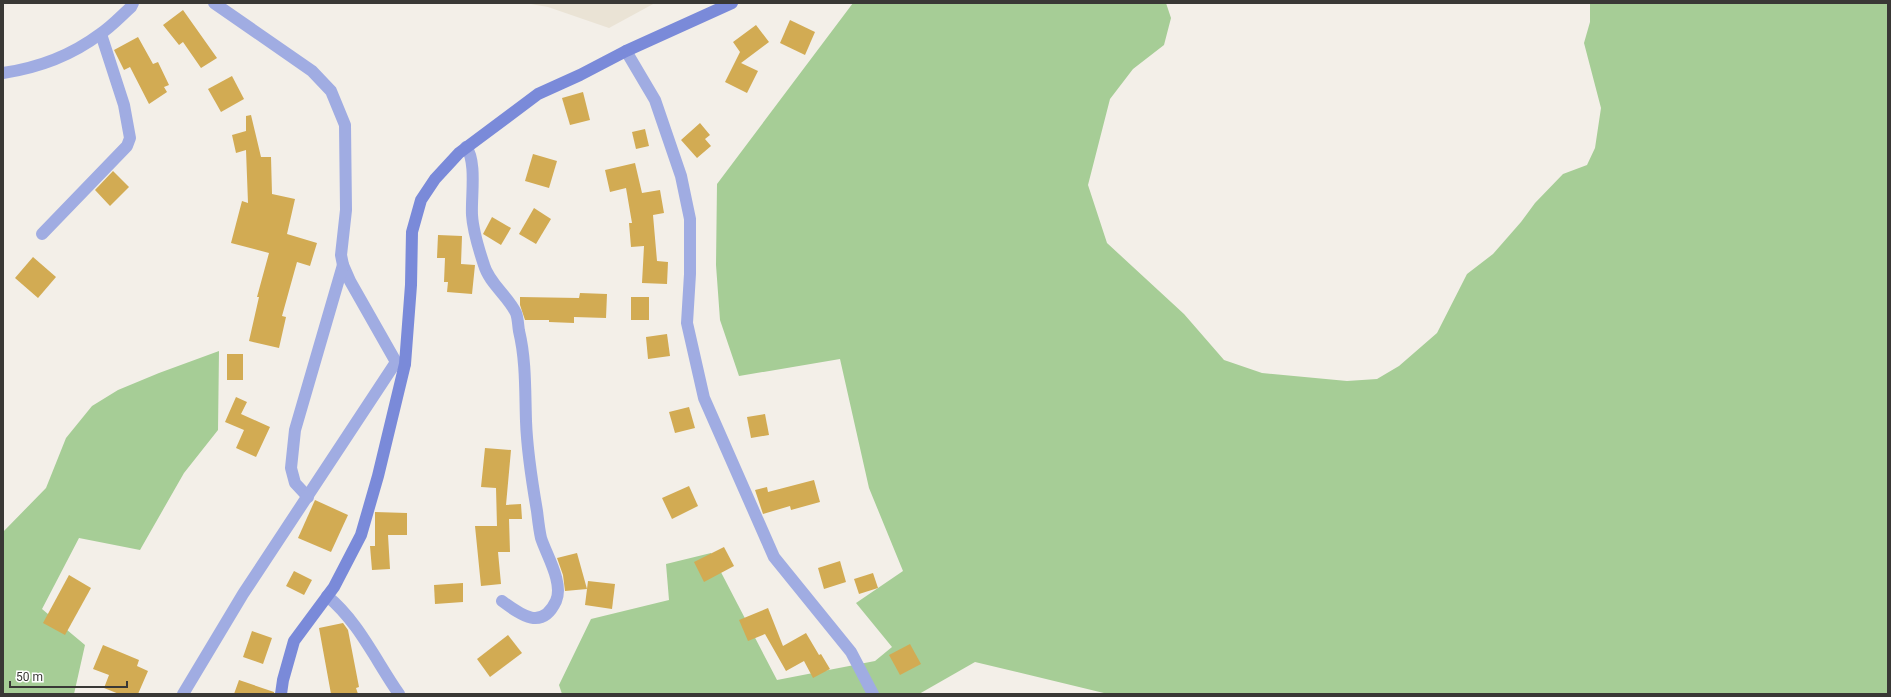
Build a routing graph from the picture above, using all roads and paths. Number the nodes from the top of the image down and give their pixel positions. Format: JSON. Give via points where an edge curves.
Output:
{"nodes":[{"id":1,"x":133,"y":3,"type":"edge"},
{"id":2,"x":214,"y":3,"type":"edge"},
{"id":3,"x":732,"y":3,"type":"edge"},
{"id":4,"x":101,"y":34,"type":"junction"},
{"id":5,"x":626,"y":51,"type":"junction"},
{"id":6,"x":3,"y":73,"type":"edge"},
{"id":7,"x":466,"y":147,"type":"junction"},
{"id":8,"x":42,"y":234,"type":"dead end"},
{"id":9,"x":343,"y":266,"type":"junction"},
{"id":10,"x":400,"y":363,"type":"junction"},
{"id":11,"x":308,"y":497,"type":"junction"},
{"id":12,"x":327,"y":596,"type":"junction"},
{"id":13,"x":502,"y":601,"type":"dead end"},
{"id":14,"x":183,"y":694,"type":"edge"},
{"id":15,"x":281,"y":694,"type":"edge"},
{"id":16,"x":399,"y":694,"type":"edge"},
{"id":17,"x":873,"y":694,"type":"edge"}],
"edges":[{"from":1,"to":4,"type":"street"},
{"from":2,"to":9,"type":"street","via":[[312,71],[331,91],[344,125],[346,210],[341,255]]},
{"from":3,"to":5,"type":"street"},
{"from":4,"to":6,"type":"street","via":[[67,54],[45,63]]},
{"from":4,"to":8,"type":"street","via":[[124,105],[130,138],[127,146]]},
{"from":5,"to":7,"type":"street","via":[[538,94]]},
{"from":5,"to":17,"type":"street","via":[[655,100],[681,176],[690,219],[687,323],[704,398],[774,557],[851,652]]},
{"from":7,"to":10,"type":"street","via":[[435,179],[421,200],[412,232],[411,285]]},
{"from":7,"to":13,"type":"street","via":[[471,162],[472,216],[484,267],[516,313],[522,340],[526,422],[535,502],[541,537],[556,580],[557,600],[542,617],[532,619]]},
{"from":9,"to":10,"type":"street"},
{"from":9,"to":11,"type":"street","via":[[295,430],[290,468],[295,483]]},
{"from":10,"to":11,"type":"street"},
{"from":10,"to":12,"type":"street","via":[[378,476],[361,535]]},
{"from":11,"to":14,"type":"street","via":[[243,594]]},
{"from":12,"to":15,"type":"street","via":[[294,641]]},
{"from":12,"to":16,"type":"street","via":[[354,625]]}]}
